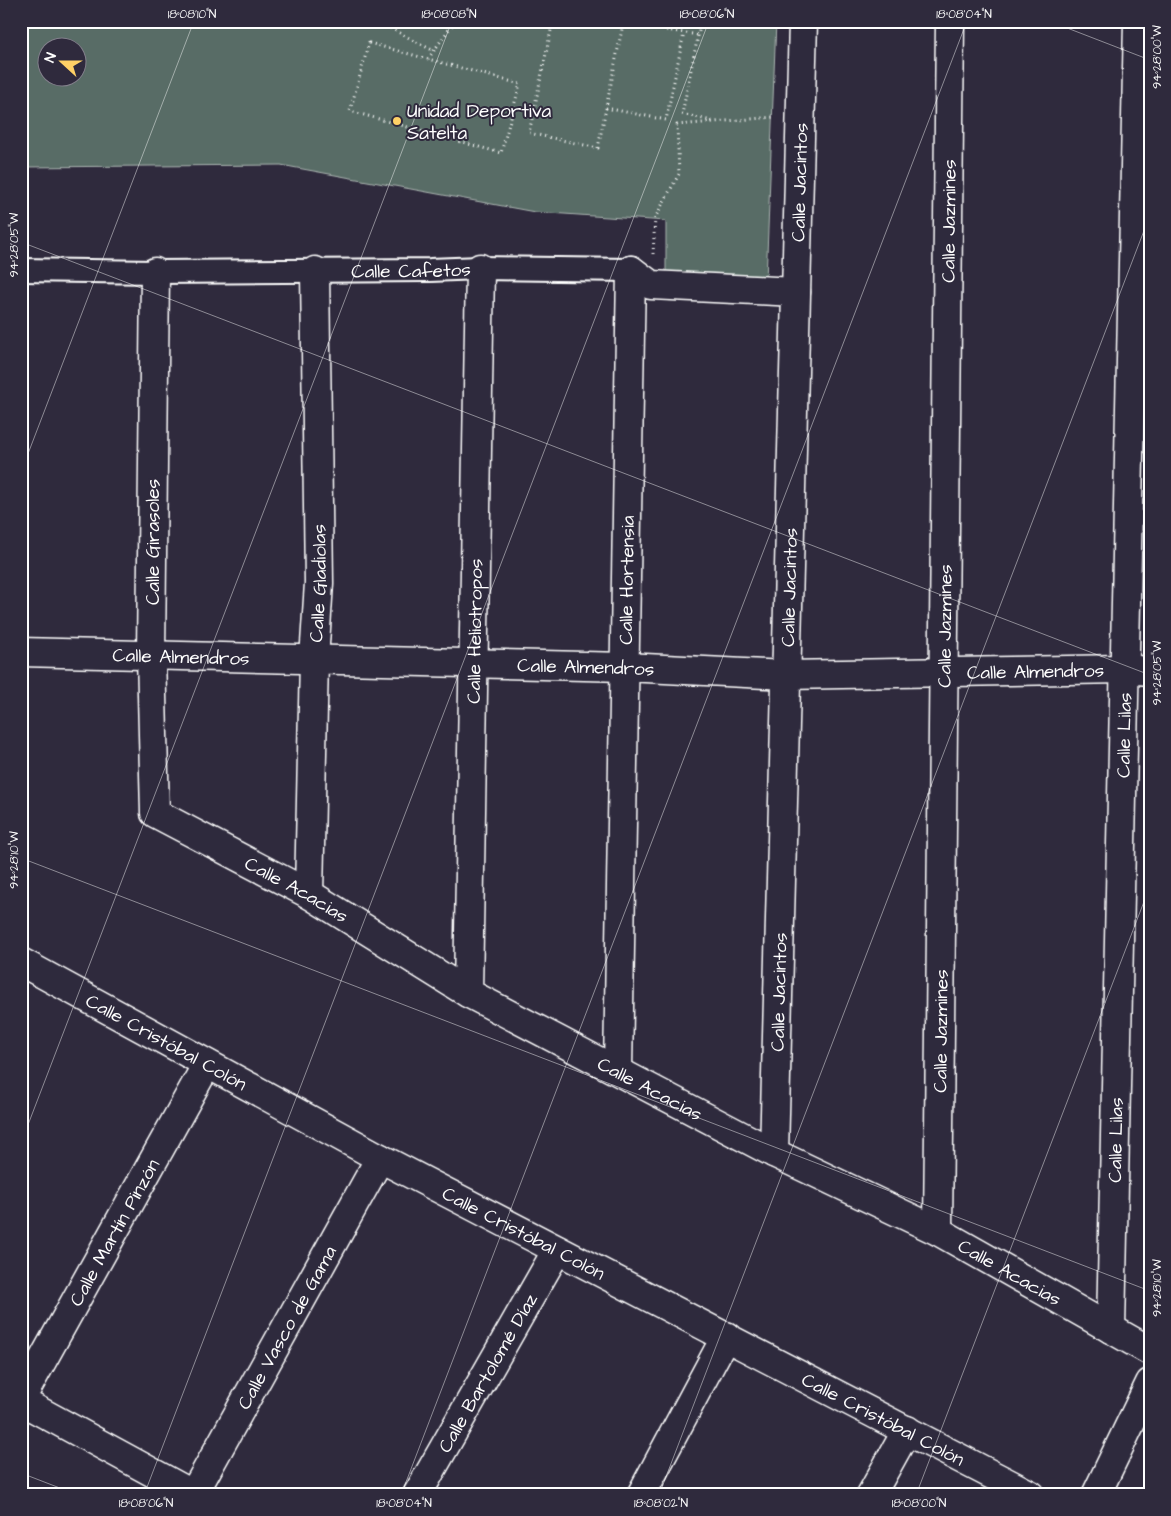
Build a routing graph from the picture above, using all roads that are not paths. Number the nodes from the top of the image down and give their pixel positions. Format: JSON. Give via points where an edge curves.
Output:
{"nodes":[{"id":1,"x":803,"y":21,"type":"edge"},
{"id":2,"x":950,"y":21,"type":"edge"},
{"id":3,"x":1138,"y":21,"type":"edge"},
{"id":4,"x":480,"y":268,"type":"junction"},
{"id":5,"x":21,"y":270,"type":"edge"},
{"id":6,"x":314,"y":271,"type":"junction"},
{"id":7,"x":155,"y":272,"type":"junction"},
{"id":8,"x":641,"y":277,"type":"junction"},
{"id":9,"x":796,"y":292,"type":"junction"},
{"id":10,"x":21,"y":652,"type":"edge"},
{"id":11,"x":151,"y":655,"type":"junction"},
{"id":12,"x":314,"y":659,"type":"junction"},
{"id":13,"x":474,"y":663,"type":"junction"},
{"id":14,"x":625,"y":667,"type":"junction"},
{"id":15,"x":1137,"y":670,"type":"edge"},
{"id":16,"x":944,"y":672,"type":"junction"},
{"id":17,"x":786,"y":675,"type":"junction"},
{"id":18,"x":155,"y":813,"type":"joint"},
{"id":19,"x":309,"y":894,"type":"junction"},
{"id":20,"x":23,"y":967,"type":"edge"},
{"id":21,"x":468,"y":993,"type":"junction"},
{"id":22,"x":207,"y":1064,"type":"junction"},
{"id":23,"x":618,"y":1070,"type":"junction"},
{"id":24,"x":774,"y":1153,"type":"junction"},
{"id":25,"x":380,"y":1158,"type":"junction"},
{"id":26,"x":938,"y":1231,"type":"junction"},
{"id":27,"x":557,"y":1250,"type":"junction"},
{"id":28,"x":1112,"y":1329,"type":"junction"},
{"id":29,"x":726,"y":1336,"type":"junction"},
{"id":30,"x":1150,"y":1351,"type":"edge"},
{"id":31,"x":1150,"y":1383,"type":"edge"},
{"id":32,"x":21,"y":1400,"type":"edge"},
{"id":33,"x":907,"y":1430,"type":"junction"},
{"id":34,"x":194,"y":1495,"type":"edge"},
{"id":35,"x":417,"y":1495,"type":"edge"},
{"id":36,"x":641,"y":1495,"type":"edge"},
{"id":37,"x":871,"y":1495,"type":"edge"},
{"id":38,"x":1030,"y":1495,"type":"edge"},
{"id":39,"x":1096,"y":1495,"type":"edge"}],
"edges":[{"from":1,"to":9,"type":"street","name":"Calle Jacintos"},
{"from":2,"to":16,"type":"street","name":"Calle Jazmines"},
{"from":3,"to":15,"type":"street","name":"Calle Lilas"},
{"from":4,"to":6,"type":"street","name":"Calle Cafetos"},
{"from":4,"to":8,"type":"street","name":"Calle Cafetos"},
{"from":4,"to":13,"type":"street","name":"Calle Heliotropos"},
{"from":5,"to":7,"type":"street","name":"Calle Cafetos"},
{"from":6,"to":7,"type":"street","name":"Calle Cafetos"},
{"from":6,"to":12,"type":"street","name":"Calle Gladiolas","via":[[319,583]]},
{"from":7,"to":11,"type":"street","name":"Calle Girasoles"},
{"from":8,"to":9,"type":"street","name":"Calle Cafetos"},
{"from":8,"to":14,"type":"street","name":"Calle Hortensia"},
{"from":9,"to":17,"type":"street","name":"Calle Jacintos"},
{"from":10,"to":11,"type":"street","name":"Calle Almendros"},
{"from":11,"to":12,"type":"street","name":"Calle Almendros"},
{"from":11,"to":18,"type":"street","name":"Calle Girasoles"},
{"from":12,"to":13,"type":"street","name":"Calle Almendros"},
{"from":12,"to":19,"type":"street","name":"Calle Gladiolas"},
{"from":13,"to":14,"type":"street","name":"Calle Almendros"},
{"from":13,"to":21,"type":"street","name":"Calle Heliotropos"},
{"from":14,"to":17,"type":"street","name":"Calle Almendros"},
{"from":14,"to":23,"type":"street","name":"Calle Hortensia"},
{"from":15,"to":16,"type":"street","name":"Calle Almendros"},
{"from":15,"to":28,"type":"street","name":"Calle Lilas"},
{"from":16,"to":17,"type":"street","name":"Calle Almendros"},
{"from":16,"to":26,"type":"street","name":"Calle Jazmines"},
{"from":17,"to":24,"type":"street","name":"Calle Jacintos"},
{"from":18,"to":19,"type":"street","name":"Calle Acacias"},
{"from":19,"to":21,"type":"street","name":"Calle Acacias"},
{"from":20,"to":22,"type":"street","name":"Calle Cristóbal Colón"},
{"from":21,"to":23,"type":"street","name":"Calle Acacias"},
{"from":22,"to":25,"type":"street","name":"Calle Cristóbal Colón"},
{"from":22,"to":32,"type":"street","name":"Calle Martín Pinzón"},
{"from":23,"to":24,"type":"street","name":"Calle Acacias"},
{"from":24,"to":26,"type":"street","name":"Calle Acacias"},
{"from":25,"to":27,"type":"street","name":"Calle Cristóbal Colón"},
{"from":25,"to":34,"type":"street","name":"Calle Vasco de Gama"},
{"from":26,"to":28,"type":"street","name":"Calle Acacias"},
{"from":27,"to":29,"type":"street","name":"Calle Cristóbal Colón"},
{"from":27,"to":35,"type":"street","name":"Calle Bartolomé Díaz"},
{"from":28,"to":30,"type":"street","name":"Calle Acacias"},
{"from":29,"to":33,"type":"street","name":"Calle Cristóbal Colón"},
{"from":29,"to":36,"type":"street"},
{"from":31,"to":39,"type":"street"},
{"from":32,"to":34,"type":"street"},
{"from":33,"to":37,"type":"street"},
{"from":33,"to":38,"type":"street","name":"Calle Cristóbal Colón"}]}
